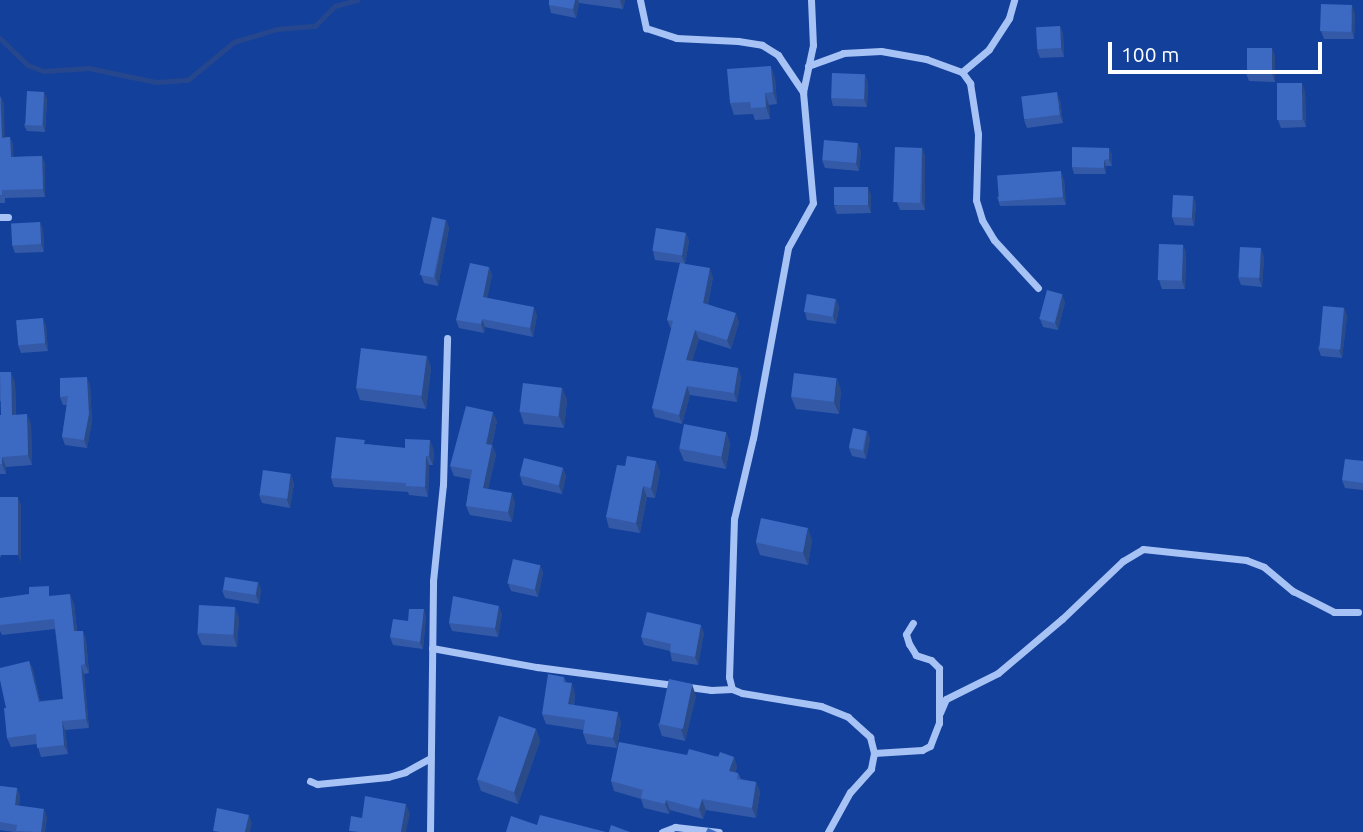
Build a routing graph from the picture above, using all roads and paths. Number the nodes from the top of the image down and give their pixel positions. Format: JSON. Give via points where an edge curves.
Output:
{"nodes":[{"id":1,"x":640,"y":0,"type":"edge"},
{"id":2,"x":811,"y":0,"type":"edge"},
{"id":3,"x":1014,"y":0,"type":"edge"},
{"id":4,"x":808,"y":66,"type":"junction"},
{"id":5,"x":962,"y":72,"type":"junction"},
{"id":6,"x":803,"y":92,"type":"junction"},
{"id":7,"x":1038,"y":288,"type":"dead end"},
{"id":8,"x":447,"y":338,"type":"dead end"},
{"id":9,"x":1358,"y":612,"type":"dead end"},
{"id":10,"x":914,"y":623,"type":"dead end"},
{"id":11,"x":432,"y":648,"type":"junction"},
{"id":12,"x":732,"y":689,"type":"junction"},
{"id":13,"x":940,"y":713,"type":"junction"},
{"id":14,"x":874,"y":753,"type":"junction"},
{"id":15,"x":430,"y":758,"type":"junction"},
{"id":16,"x":310,"y":781,"type":"dead end"},
{"id":17,"x":430,"y":832,"type":"edge"},
{"id":18,"x":662,"y":832,"type":"edge"},
{"id":19,"x":719,"y":832,"type":"edge"},
{"id":20,"x":828,"y":832,"type":"edge"}],
"edges":[{"from":1,"to":6,"type":"street","via":[[646,28],[676,38],[762,45],[778,55]]},
{"from":2,"to":4,"type":"street","via":[[814,25]]},
{"from":3,"to":5,"type":"street","via":[[1009,18],[989,49]]},
{"from":4,"to":5,"type":"street","via":[[843,53],[881,51],[926,59]]},
{"from":4,"to":6,"type":"street"},
{"from":5,"to":7,"type":"street","via":[[970,83],[978,134],[976,201],[982,220]]},
{"from":6,"to":12,"type":"street","via":[[813,203],[788,248],[734,519]]},
{"from":8,"to":11,"type":"street"},
{"from":9,"to":13,"type":"street","via":[[1334,612],[1246,560],[1143,549],[1123,561],[998,673],[946,699]]},
{"from":10,"to":13,"type":"street","via":[[906,634],[909,644],[916,655],[939,668]]},
{"from":11,"to":12,"type":"street","via":[[537,667]]},
{"from":11,"to":15,"type":"street"},
{"from":12,"to":14,"type":"street","via":[[821,706],[848,717],[870,737]]},
{"from":13,"to":14,"type":"street","via":[[930,746]]},
{"from":14,"to":20,"type":"street","via":[[871,769],[850,792]]},
{"from":15,"to":16,"type":"street","via":[[388,777]]},
{"from":15,"to":17,"type":"street"},
{"from":18,"to":19,"type":"street","via":[[674,827]]}]}
